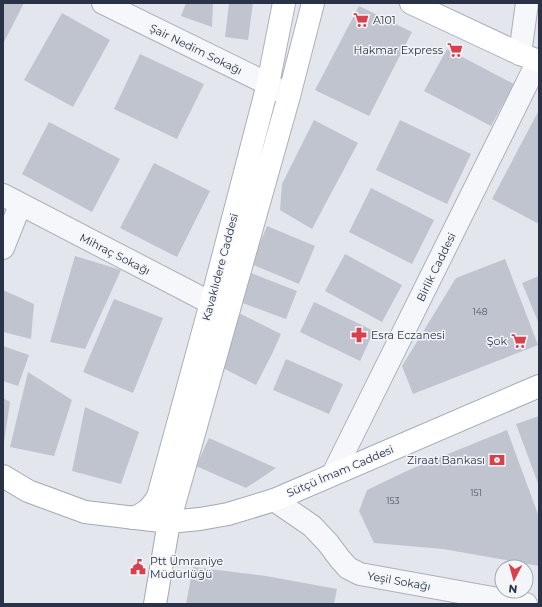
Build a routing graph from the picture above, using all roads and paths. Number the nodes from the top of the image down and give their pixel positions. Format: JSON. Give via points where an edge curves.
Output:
{"nodes":[{"id":1,"x":103,"y":3,"type":"edge"},
{"id":2,"x":284,"y":3,"type":"edge"},
{"id":3,"x":313,"y":3,"type":"edge"},
{"id":4,"x":412,"y":3,"type":"edge"},
{"id":5,"x":527,"y":3,"type":"edge"},
{"id":6,"x":532,"y":58,"type":"edge"},
{"id":7,"x":268,"y":84,"type":"junction"},
{"id":8,"x":289,"y":96,"type":"junction"},
{"id":9,"x":11,"y":200,"type":"edge"},
{"id":10,"x":3,"y":248,"type":"edge"},
{"id":11,"x":220,"y":306,"type":"junction"},
{"id":12,"x":539,"y":386,"type":"edge"},
{"id":13,"x":333,"y":474,"type":"junction"},
{"id":14,"x":3,"y":476,"type":"edge"},
{"id":15,"x":274,"y":500,"type":"junction"},
{"id":16,"x":133,"y":518,"type":"junction"},
{"id":17,"x":169,"y":522,"type":"junction"},
{"id":18,"x":155,"y":604,"type":"edge"},
{"id":19,"x":526,"y":604,"type":"edge"}],
"edges":[{"from":1,"to":7,"type":"street","name":"Şair Nedim Sokağı"},
{"from":2,"to":7,"type":"main road","name":"Kavaklıdere Caddesi"},
{"from":3,"to":8,"type":"main road","name":"Kavaklıdere Caddesi"},
{"from":4,"to":6,"type":"main road"},
{"from":5,"to":6,"type":"street","name":"Birlik Caddesi"},
{"from":6,"to":13,"type":"street","name":"Birlik Caddesi"},
{"from":7,"to":8,"type":"street","name":"Şair Nedim Sokağı"},
{"from":7,"to":11,"type":"main road","name":"Kavaklıdere Caddesi"},
{"from":8,"to":11,"type":"main road","name":"Kavaklıdere Caddesi"},
{"from":9,"to":10,"type":"street"},
{"from":9,"to":11,"type":"street","name":"Mihraç Sokağı"},
{"from":11,"to":16,"type":"main road","name":"Kavaklıdere Caddesi","via":[[158,497],[146,512]]},
{"from":11,"to":17,"type":"main road","name":"Kavaklıdere Caddesi"},
{"from":12,"to":13,"type":"main road","name":"Sütçü İmam Caddesi"},
{"from":13,"to":15,"type":"main road","name":"Sütçü İmam Caddesi"},
{"from":14,"to":16,"type":"main road","name":"Sütçü İmam Caddesi","via":[[28,491],[85,512]]},
{"from":15,"to":17,"type":"main road","name":"Sütçü İmam Caddesi","via":[[228,514]]},
{"from":15,"to":19,"type":"street","name":"Yeşil Sokağı","via":[[312,526],[348,568],[360,574]]},
{"from":16,"to":17,"type":"main road","name":"Sütçü İmam Caddesi"},
{"from":17,"to":18,"type":"main road","name":"Kavaklıdere Caddesi"}]}
